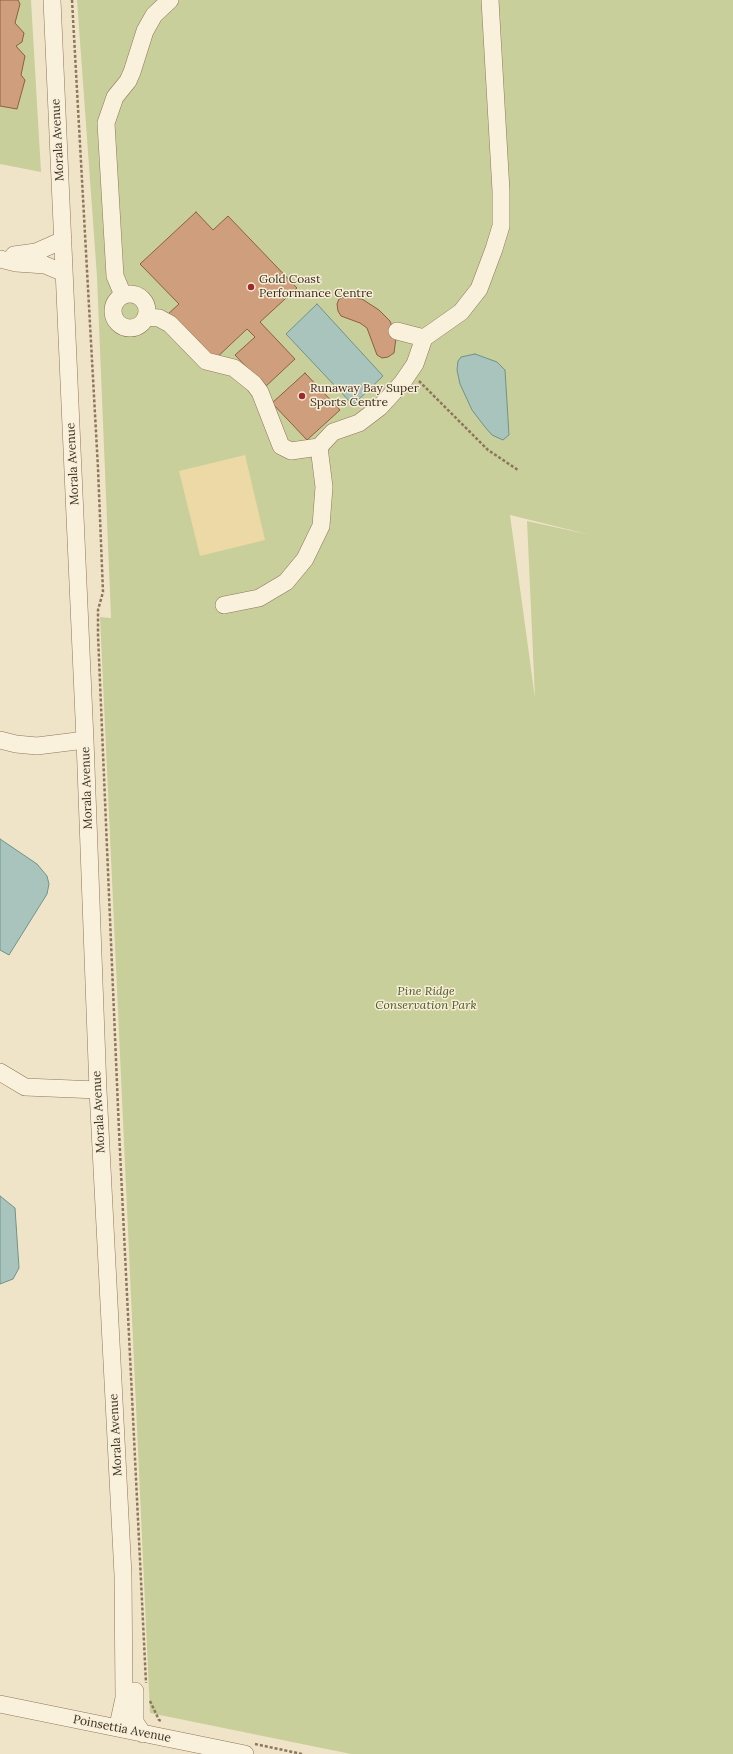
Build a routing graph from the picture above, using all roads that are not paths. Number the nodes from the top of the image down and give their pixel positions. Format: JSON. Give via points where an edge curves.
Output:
{"nodes":[{"id":1,"x":52,"y":0,"type":"edge"},
{"id":2,"x":170,"y":0,"type":"edge"},
{"id":3,"x":490,"y":0,"type":"edge"},
{"id":4,"x":63,"y":240,"type":"junction"},
{"id":5,"x":0,"y":258,"type":"edge"},
{"id":6,"x":64,"y":273,"type":"junction"},
{"id":7,"x":124,"y":295,"type":"junction"},
{"id":8,"x":146,"y":317,"type":"junction"},
{"id":9,"x":397,"y":331,"type":"dead end"},
{"id":10,"x":424,"y":338,"type":"junction"},
{"id":11,"x":319,"y":447,"type":"junction"},
{"id":12,"x":224,"y":605,"type":"dead end"},
{"id":13,"x":0,"y":740,"type":"edge"},
{"id":14,"x":85,"y":740,"type":"junction"},
{"id":15,"x":0,"y":1072,"type":"edge"},
{"id":16,"x":98,"y":1090,"type":"junction"},
{"id":17,"x":123,"y":1575,"type":"junction"},
{"id":18,"x":0,"y":1704,"type":"edge"},
{"id":19,"x":112,"y":1727,"type":"junction"},
{"id":20,"x":143,"y":1734,"type":"junction"},
{"id":21,"x":246,"y":1748,"type":"edge"}],
"edges":[{"from":1,"to":4,"type":"street","name":"Morala Avenue"},
{"from":2,"to":7,"type":"street","via":[[154,15],[128,81],[115,98],[106,122],[115,276]]},
{"from":3,"to":10,"type":"street","via":[[501,226],[480,289],[461,312]]},
{"from":4,"to":5,"type":"street","via":[[36,252]]},
{"from":4,"to":6,"type":"street","name":"Morala Avenue"},
{"from":5,"to":6,"type":"street","via":[[16,263],[45,265]]},
{"from":6,"to":14,"type":"street","name":"Morala Avenue"},
{"from":7,"to":8,"type":"street","via":[[136,295],[141,298],[147,306]]},
{"from":7,"to":8,"type":"street","via":[[116,302],[114,308],[114,315],[120,325],[135,327]]},
{"from":8,"to":11,"type":"street","via":[[159,318],[170,324],[206,361],[234,368],[250,380],[260,392],[281,446],[291,451]]},
{"from":9,"to":10,"type":"street"},
{"from":10,"to":11,"type":"street","via":[[415,364],[380,407],[359,423],[334,432]]},
{"from":11,"to":12,"type":"street","via":[[324,487],[321,526],[305,559],[286,582],[258,598]]},
{"from":13,"to":14,"type":"street","via":[[37,746]]},
{"from":14,"to":16,"type":"street","name":"Morala Avenue"},
{"from":15,"to":16,"type":"street","via":[[24,1087]]},
{"from":16,"to":17,"type":"street","name":"Morala Avenue"},
{"from":17,"to":19,"type":"street","name":"Morala Avenue","via":[[124,1698],[119,1721]]},
{"from":17,"to":20,"type":"street","name":"Morala Avenue","via":[[135,1677],[134,1715],[137,1728]]},
{"from":18,"to":19,"type":"street","name":"Poinsettia Avenue"},
{"from":19,"to":20,"type":"street","name":"Poinsettia Avenue"},
{"from":20,"to":21,"type":"street","name":"Poinsettia Avenue"}]}
